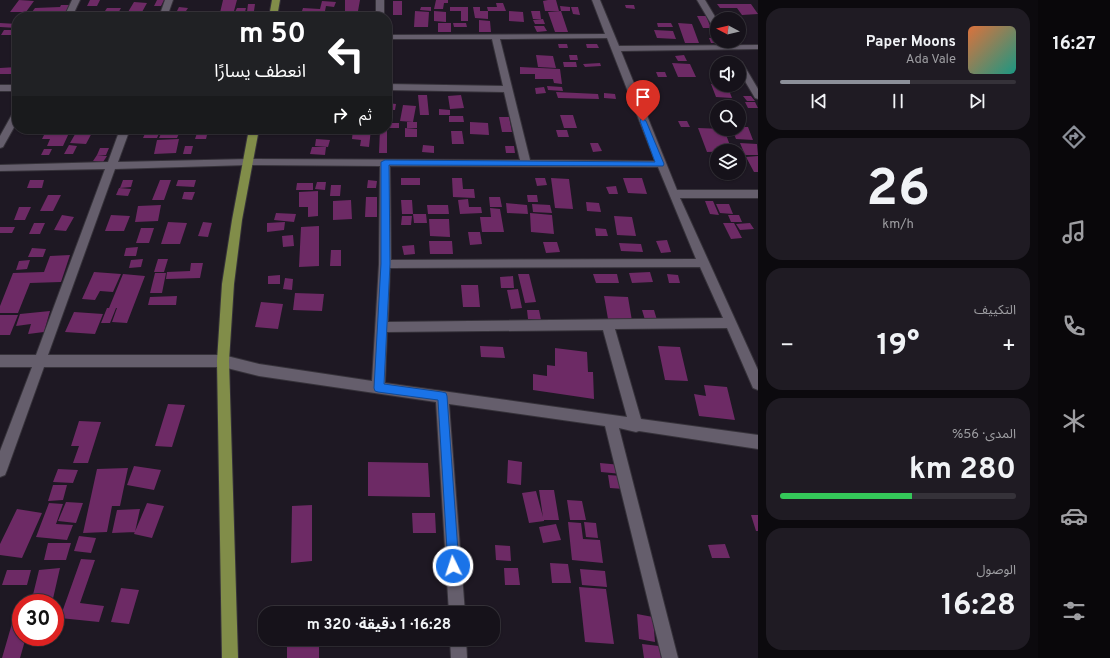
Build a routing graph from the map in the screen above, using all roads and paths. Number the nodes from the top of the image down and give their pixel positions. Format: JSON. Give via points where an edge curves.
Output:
{"nodes":[{"id":1,"x":76,"y":0,"type":"edge"},
{"id":2,"x":170,"y":0,"type":"edge"},
{"id":3,"x":276,"y":0,"type":"edge"},
{"id":4,"x":380,"y":0,"type":"edge"},
{"id":5,"x":596,"y":0,"type":"edge"},
{"id":6,"x":701,"y":0,"type":"edge"},
{"id":7,"x":70,"y":12,"type":"edge"},
{"id":8,"x":165,"y":12,"type":"edge"},
{"id":9,"x":274,"y":12,"type":"edge"},
{"id":10,"x":380,"y":12,"type":"edge"},
{"id":11,"x":710,"y":15,"type":"edge"},
{"id":12,"x":610,"y":36,"type":"junction"},
{"id":13,"x":392,"y":37,"type":"edge"},
{"id":14,"x":496,"y":38,"type":"junction"},
{"id":15,"x":710,"y":45,"type":"edge"},
{"id":16,"x":746,"y":46,"type":"edge"},
{"id":17,"x":758,"y":47,"type":"edge"},
{"id":18,"x":615,"y":49,"type":"junction"},
{"id":19,"x":746,"y":75,"type":"edge"},
{"id":20,"x":392,"y":87,"type":"edge"},
{"id":21,"x":0,"y":88,"type":"edge"},
{"id":22,"x":12,"y":88,"type":"edge"},
{"id":23,"x":509,"y":89,"type":"junction"},
{"id":24,"x":758,"y":96,"type":"edge"},
{"id":25,"x":12,"y":122,"type":"edge"},
{"id":26,"x":123,"y":134,"type":"edge"},
{"id":27,"x":253,"y":134,"type":"edge"},
{"id":28,"x":0,"y":145,"type":"edge"},
{"id":29,"x":248,"y":162,"type":"junction"},
{"id":30,"x":385,"y":162,"type":"junction"},
{"id":31,"x":526,"y":163,"type":"junction"},
{"id":32,"x":660,"y":164,"type":"junction"},
{"id":33,"x":112,"y":166,"type":"junction"},
{"id":34,"x":0,"y":168,"type":"edge"},
{"id":35,"x":672,"y":194,"type":"junction"},
{"id":36,"x":758,"y":194,"type":"edge"},
{"id":37,"x":703,"y":263,"type":"junction"},
{"id":38,"x":385,"y":264,"type":"junction"},
{"id":39,"x":731,"y":324,"type":"junction"},
{"id":40,"x":608,"y":325,"type":"junction"},
{"id":41,"x":382,"y":327,"type":"junction"},
{"id":42,"x":0,"y":361,"type":"edge"},
{"id":43,"x":39,"y":361,"type":"junction"},
{"id":44,"x":223,"y":361,"type":"junction"},
{"id":45,"x":758,"y":384,"type":"edge"},
{"id":46,"x":378,"y":388,"type":"junction"},
{"id":47,"x":442,"y":396,"type":"junction"},
{"id":48,"x":610,"y":421,"type":"junction"},
{"id":49,"x":636,"y":426,"type":"junction"},
{"id":50,"x":758,"y":442,"type":"edge"},
{"id":51,"x":0,"y":470,"type":"edge"},
{"id":52,"x":456,"y":606,"type":"edge"},
{"id":53,"x":459,"y":646,"type":"edge"},
{"id":54,"x":230,"y":658,"type":"edge"},
{"id":55,"x":460,"y":658,"type":"edge"},
{"id":56,"x":670,"y":658,"type":"edge"}],
"edges":[{"from":1,"to":7,"type":"street"},
{"from":2,"to":8,"type":"street"},
{"from":3,"to":9,"type":"main road"},
{"from":4,"to":10,"type":"street"},
{"from":5,"to":12,"type":"street"},
{"from":6,"to":11,"type":"street"},
{"from":12,"to":14,"type":"street"},
{"from":12,"to":18,"type":"street"},
{"from":13,"to":14,"type":"street"},
{"from":14,"to":23,"type":"street"},
{"from":15,"to":18,"type":"street"},
{"from":16,"to":17,"type":"street"},
{"from":18,"to":32,"type":"street"},
{"from":19,"to":24,"type":"street"},
{"from":20,"to":23,"type":"street"},
{"from":21,"to":22,"type":"street"},
{"from":23,"to":31,"type":"street"},
{"from":25,"to":28,"type":"street"},
{"from":26,"to":33,"type":"street"},
{"from":27,"to":29,"type":"main road"},
{"from":29,"to":30,"type":"street"},
{"from":29,"to":33,"type":"street"},
{"from":29,"to":44,"type":"main road","via":[[228,284]]},
{"from":30,"to":31,"type":"street"},
{"from":30,"to":38,"type":"street"},
{"from":31,"to":32,"type":"street"},
{"from":32,"to":35,"type":"street"},
{"from":33,"to":34,"type":"street"},
{"from":33,"to":43,"type":"street"},
{"from":35,"to":36,"type":"street"},
{"from":35,"to":37,"type":"street"},
{"from":37,"to":38,"type":"street"},
{"from":37,"to":39,"type":"street"},
{"from":38,"to":41,"type":"street"},
{"from":39,"to":40,"type":"street"},
{"from":39,"to":45,"type":"street"},
{"from":40,"to":41,"type":"street"},
{"from":40,"to":49,"type":"street"},
{"from":41,"to":46,"type":"street"},
{"from":42,"to":43,"type":"street"},
{"from":43,"to":44,"type":"street"},
{"from":43,"to":51,"type":"street"},
{"from":44,"to":46,"type":"street","via":[[259,370]]},
{"from":44,"to":54,"type":"main road"},
{"from":46,"to":47,"type":"street"},
{"from":47,"to":48,"type":"street"},
{"from":47,"to":52,"type":"street"},
{"from":48,"to":49,"type":"street"},
{"from":48,"to":56,"type":"street"},
{"from":49,"to":50,"type":"street"},
{"from":53,"to":55,"type":"street"}]}
